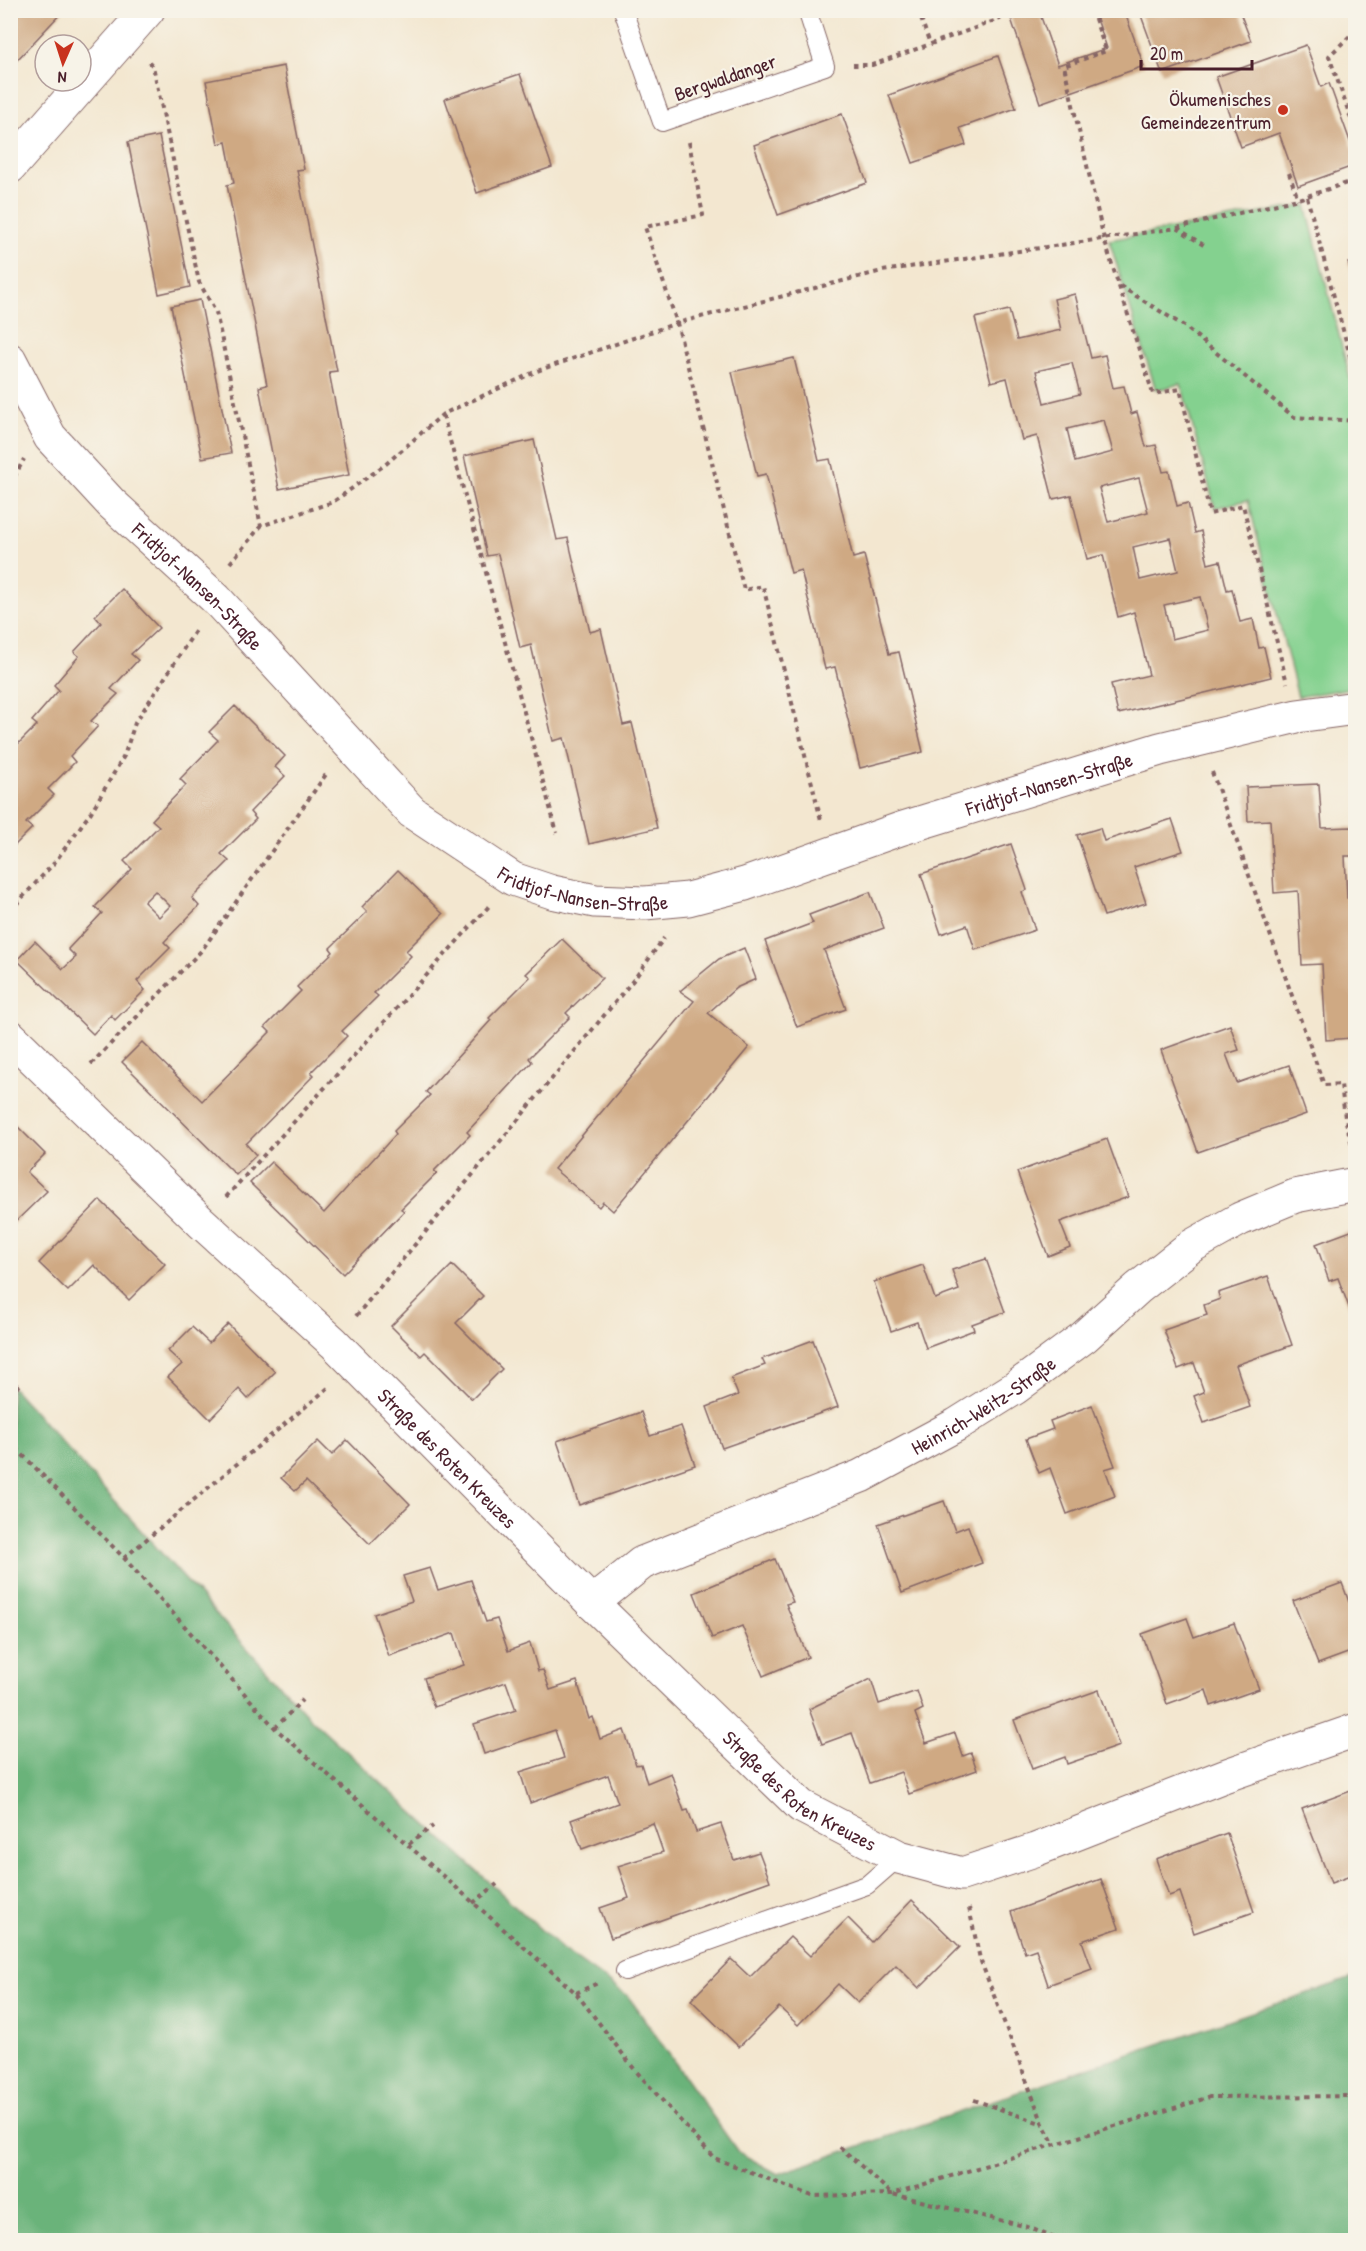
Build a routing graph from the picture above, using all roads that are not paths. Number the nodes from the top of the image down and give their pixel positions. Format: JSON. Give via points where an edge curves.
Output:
{"nodes":[{"id":1,"x":148,"y":10,"type":"edge"},
{"id":2,"x":623,"y":10,"type":"edge"},
{"id":3,"x":807,"y":10,"type":"edge"},
{"id":4,"x":10,"y":167,"type":"edge"},
{"id":5,"x":10,"y":360,"type":"edge"},
{"id":6,"x":1356,"y":708,"type":"edge"},
{"id":7,"x":10,"y":1036,"type":"edge"},
{"id":8,"x":1356,"y":1184,"type":"edge"},
{"id":9,"x":592,"y":1604,"type":"junction"},
{"id":10,"x":1356,"y":1730,"type":"edge"},
{"id":11,"x":899,"y":1857,"type":"junction"},
{"id":12,"x":625,"y":1971,"type":"dead end"}],
"edges":[{"from":1,"to":4,"type":"street"},
{"from":2,"to":3,"type":"lane","name":"Bergwaldanger","via":[[662,122],[825,66]]},
{"from":5,"to":6,"type":"street","name":"Fridtjof-Nansen-Straße","via":[[50,437],[111,502],[216,599],[412,812],[513,879],[552,892],[596,901],[645,903],[688,899],[1160,749],[1297,716]]},
{"from":7,"to":9,"type":"street","name":"Straße des Roten Kreuzes","via":[[201,1222],[356,1364]]},
{"from":8,"to":9,"type":"street","name":"Heinrich-Weitz-Straße","via":[[1295,1196],[1240,1219],[1190,1247],[1084,1337],[956,1425],[861,1476],[642,1563]]},
{"from":9,"to":11,"type":"street","name":"Straße des Roten Kreuzes","via":[[801,1806]]},
{"from":10,"to":11,"type":"street","name":"Straße des Roten Kreuzes","via":[[962,1874]]},
{"from":11,"to":12,"type":"lane","name":"Straße des Roten Kreuzes","via":[[867,1885]]}]}
